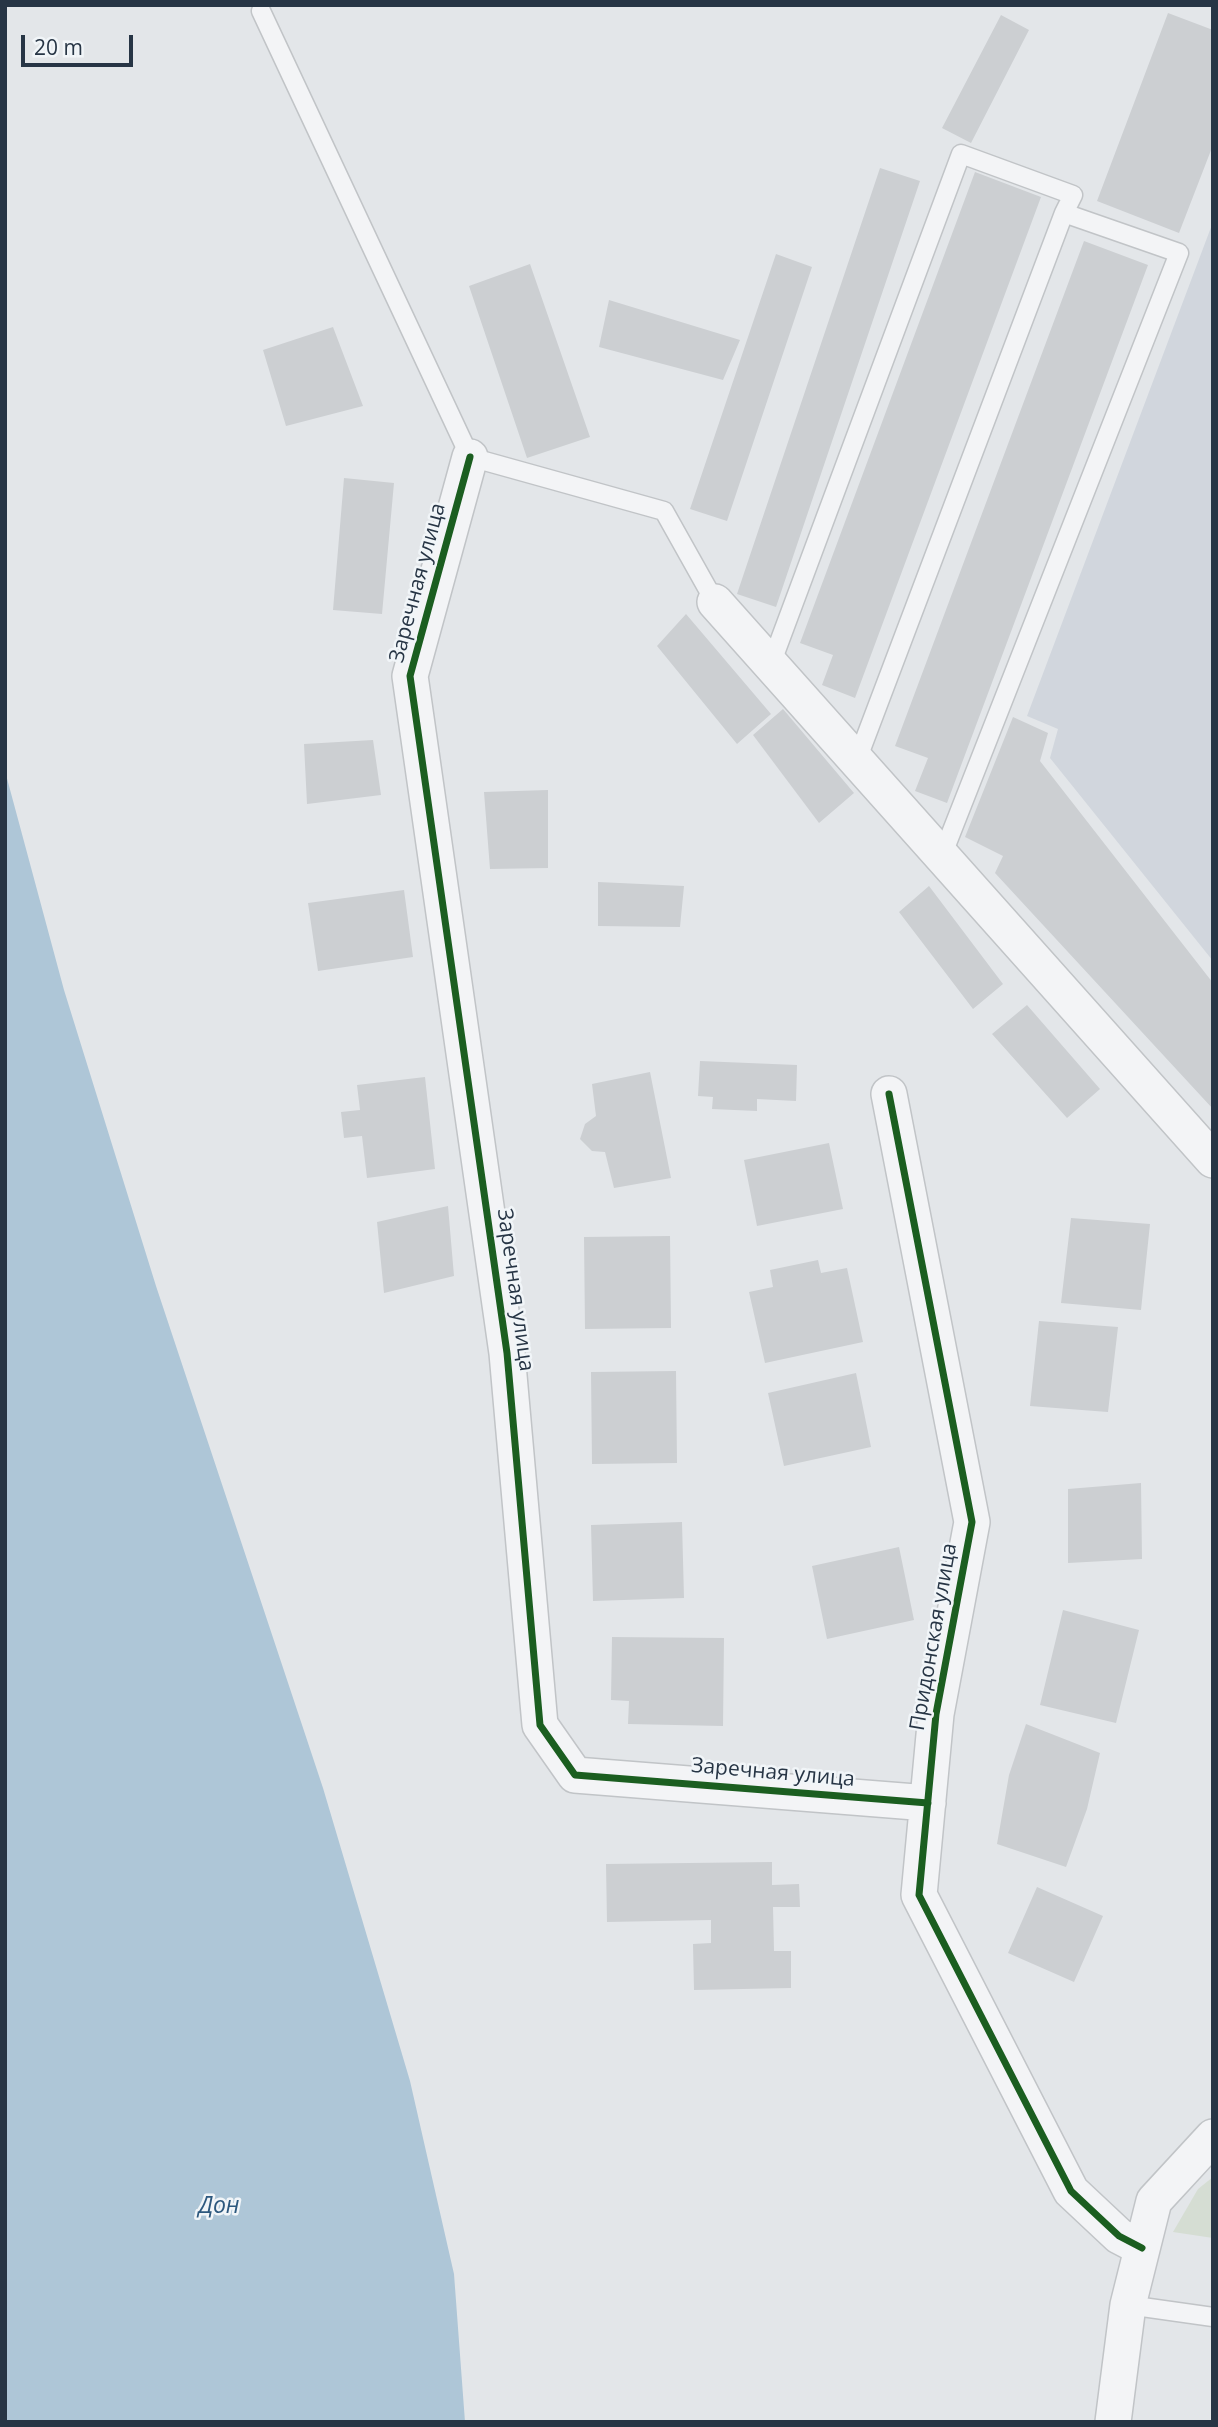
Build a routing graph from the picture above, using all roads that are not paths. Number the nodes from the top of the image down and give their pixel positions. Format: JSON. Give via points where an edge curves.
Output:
{"nodes":[{"id":1,"x":261,"y":11,"type":"dead end"},
{"id":2,"x":1065,"y":213,"type":"junction"},
{"id":3,"x":470,"y":457,"type":"junction"},
{"id":4,"x":715,"y":602,"type":"joint"},
{"id":5,"x":771,"y":664,"type":"junction"},
{"id":6,"x":857,"y":760,"type":"junction"},
{"id":7,"x":942,"y":856,"type":"junction"},
{"id":8,"x":889,"y":1094,"type":"dead end"},
{"id":9,"x":1213,"y":1160,"type":"edge"},
{"id":10,"x":928,"y":1803,"type":"junction"},
{"id":11,"x":1213,"y":2137,"type":"edge"},
{"id":12,"x":1142,"y":2248,"type":"junction"},
{"id":13,"x":1128,"y":2305,"type":"junction"},
{"id":14,"x":1213,"y":2317,"type":"edge"},
{"id":15,"x":1113,"y":2422,"type":"edge"}],
"edges":[{"from":1,"to":3,"type":"lane"},
{"from":2,"to":5,"type":"lane","via":[[1073,195],[961,154]]},
{"from":2,"to":6,"type":"lane"},
{"from":2,"to":7,"type":"lane","via":[[1179,253]]},
{"from":3,"to":4,"type":"lane","via":[[664,511]]},
{"from":3,"to":10,"type":"street","name":"Заречная улица","via":[[410,676],[507,1353],[540,1725],[575,1775]]},
{"from":4,"to":5,"type":"street"},
{"from":5,"to":6,"type":"street"},
{"from":6,"to":7,"type":"street"},
{"from":7,"to":9,"type":"street"},
{"from":8,"to":10,"type":"street","name":"Придонская улица","via":[[972,1522],[936,1714]]},
{"from":10,"to":12,"type":"street","name":"Придонская улица","via":[[919,1895],[1071,2191],[1119,2236]]},
{"from":11,"to":12,"type":"street","via":[[1153,2201]]},
{"from":12,"to":13,"type":"street"},
{"from":13,"to":14,"type":"lane"},
{"from":13,"to":15,"type":"street"}]}
